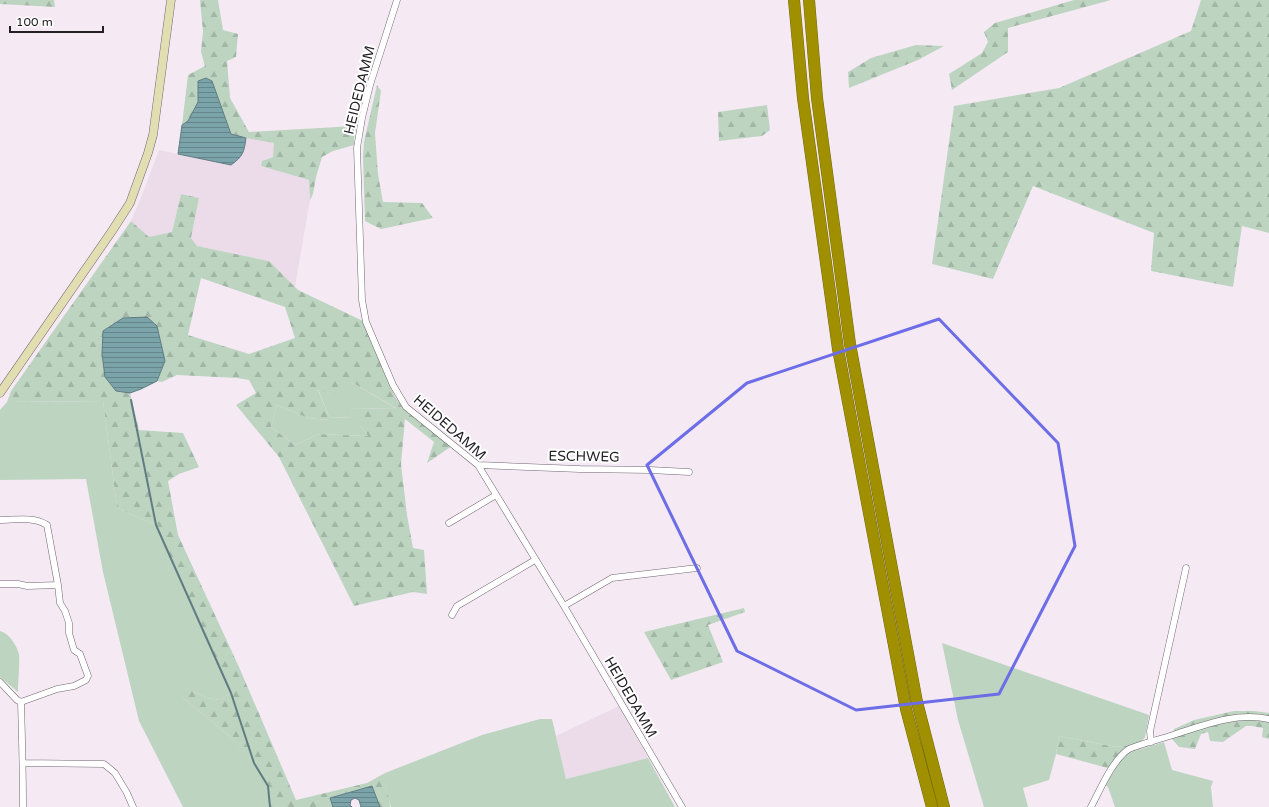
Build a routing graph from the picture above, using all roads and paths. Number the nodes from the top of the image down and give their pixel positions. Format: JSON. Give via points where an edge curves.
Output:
{"nodes":[{"id":1,"x":171,"y":0,"type":"edge"},
{"id":2,"x":397,"y":0,"type":"edge"},
{"id":3,"x":794,"y":0,"type":"edge"},
{"id":4,"x":809,"y":0,"type":"edge"},
{"id":5,"x":0,"y":393,"type":"edge"},
{"id":6,"x":478,"y":465,"type":"junction"},
{"id":7,"x":689,"y":472,"type":"dead end"},
{"id":8,"x":496,"y":495,"type":"junction"},
{"id":9,"x":0,"y":520,"type":"edge"},
{"id":10,"x":449,"y":523,"type":"dead end"},
{"id":11,"x":535,"y":560,"type":"junction"},
{"id":12,"x":696,"y":568,"type":"dead end"},
{"id":13,"x":1186,"y":568,"type":"dead end"},
{"id":14,"x":0,"y":584,"type":"edge"},
{"id":15,"x":58,"y":585,"type":"junction"},
{"id":16,"x":564,"y":606,"type":"junction"},
{"id":17,"x":452,"y":615,"type":"dead end"},
{"id":18,"x":0,"y":682,"type":"edge"},
{"id":19,"x":21,"y":702,"type":"junction"},
{"id":20,"x":1269,"y":719,"type":"edge"},
{"id":21,"x":1151,"y":742,"type":"junction"},
{"id":22,"x":23,"y":763,"type":"junction"},
{"id":23,"x":23,"y":807,"type":"edge"},
{"id":24,"x":133,"y":807,"type":"edge"},
{"id":25,"x":682,"y":807,"type":"edge"},
{"id":26,"x":932,"y":807,"type":"edge"},
{"id":27,"x":944,"y":807,"type":"edge"},
{"id":28,"x":1091,"y":807,"type":"edge"}],
"edges":[{"from":1,"to":5,"type":"main road","via":[[152,136],[143,170],[130,203]]},
{"from":2,"to":6,"type":"street","name":"HEIDEDAMM","via":[[370,85],[357,148],[364,315],[393,385],[406,407]]},
{"from":3,"to":26,"type":"highway","via":[[803,98],[838,349],[906,709]]},
{"from":4,"to":27,"type":"highway","via":[[817,98],[850,344],[917,702]]},
{"from":6,"to":7,"type":"street","name":"ESCHWEG"},
{"from":6,"to":8,"type":"street","name":"HEIDEDAMM"},
{"from":8,"to":10,"type":"street"},
{"from":8,"to":11,"type":"street","name":"HEIDEDAMM"},
{"from":9,"to":15,"type":"street","via":[[40,520],[46,524]]},
{"from":11,"to":16,"type":"street","name":"HEIDEDAMM"},
{"from":11,"to":17,"type":"street","via":[[457,606]]},
{"from":12,"to":16,"type":"street","via":[[612,578]]},
{"from":13,"to":21,"type":"street","via":[[1150,731]]},
{"from":14,"to":15,"type":"street"},
{"from":15,"to":19,"type":"street","via":[[60,603],[69,623],[74,650],[80,654],[88,676],[86,680],[74,686],[56,689]]},
{"from":16,"to":25,"type":"street","name":"HEIDEDAMM"},
{"from":18,"to":19,"type":"street"},
{"from":19,"to":22,"type":"street"},
{"from":20,"to":21,"type":"street","via":[[1257,716],[1221,720]]},
{"from":21,"to":28,"type":"street","via":[[1122,753]]},
{"from":22,"to":23,"type":"street"},
{"from":22,"to":24,"type":"street","via":[[104,764],[115,773]]}]}
